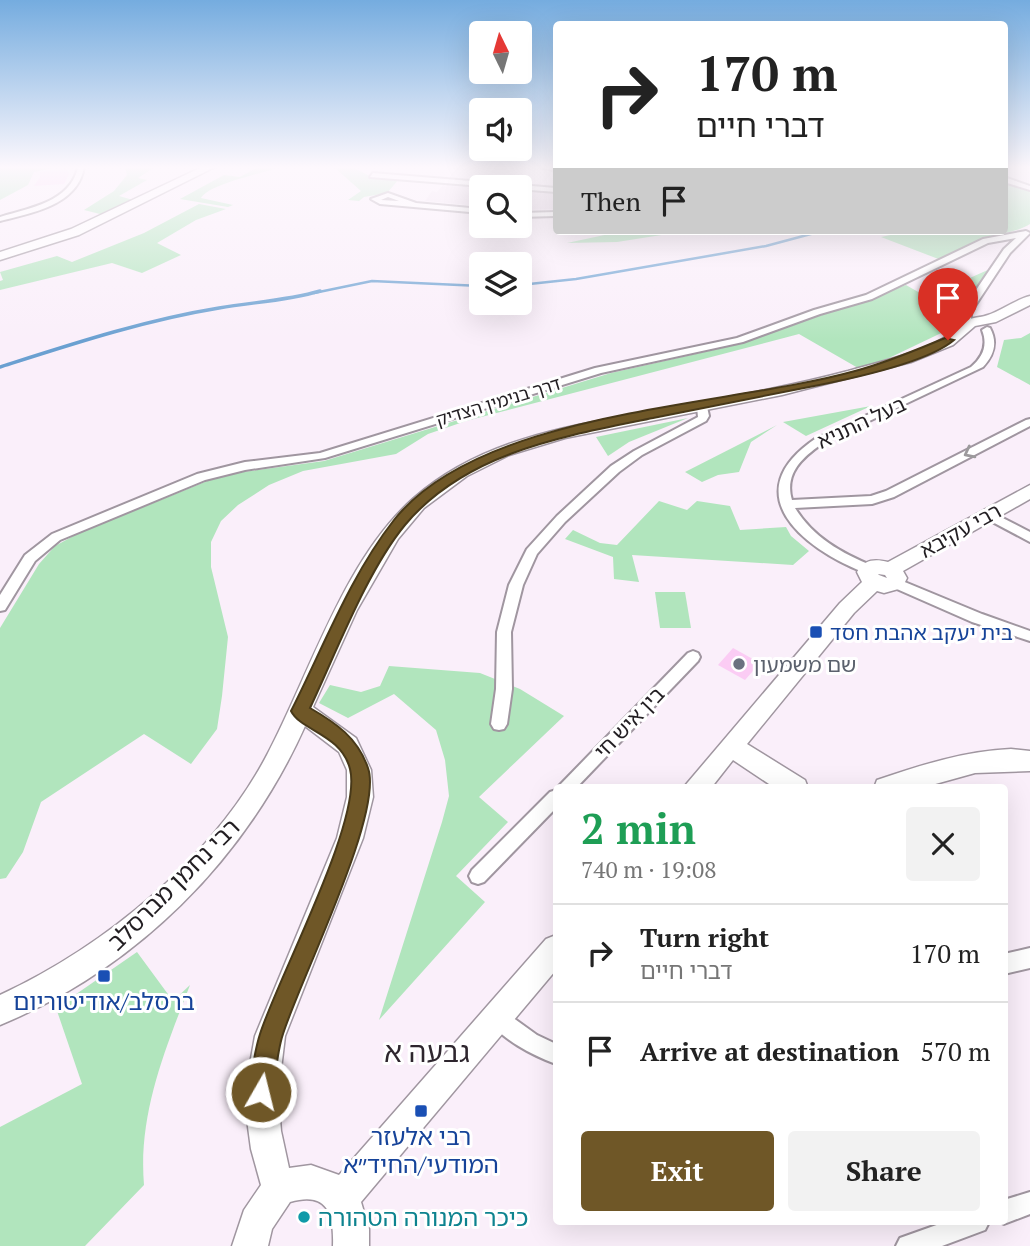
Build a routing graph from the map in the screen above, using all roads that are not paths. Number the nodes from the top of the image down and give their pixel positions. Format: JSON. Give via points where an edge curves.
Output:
{"nodes":[{"id":1,"x":90,"y":225,"type":"edge"},
{"id":2,"x":1027,"y":232,"type":"edge"},
{"id":3,"x":0,"y":256,"type":"edge"},
{"id":4,"x":1030,"y":300,"type":"edge"},
{"id":5,"x":980,"y":326,"type":"junction"},
{"id":6,"x":702,"y":407,"type":"junction"},
{"id":7,"x":1030,"y":422,"type":"edge"},
{"id":8,"x":1030,"y":491,"type":"edge"},
{"id":9,"x":787,"y":504,"type":"junction"},
{"id":10,"x":987,"y":514,"type":"junction"},
{"id":11,"x":1030,"y":538,"type":"edge"},
{"id":12,"x":882,"y":576,"type":"junction"},
{"id":13,"x":0,"y":606,"type":"edge"},
{"id":14,"x":1030,"y":636,"type":"edge"},
{"id":15,"x":693,"y":657,"type":"dead end"},
{"id":16,"x":300,"y":711,"type":"junction"},
{"id":17,"x":499,"y":724,"type":"dead end"},
{"id":18,"x":730,"y":746,"type":"junction"},
{"id":19,"x":1030,"y":761,"type":"edge"},
{"id":20,"x":569,"y":784,"type":"edge"},
{"id":21,"x":698,"y":784,"type":"edge"},
{"id":22,"x":790,"y":784,"type":"edge"},
{"id":23,"x":899,"y":784,"type":"edge"},
{"id":24,"x":553,"y":800,"type":"edge"},
{"id":25,"x":478,"y":876,"type":"dead end"},
{"id":26,"x":553,"y":953,"type":"edge"},
{"id":27,"x":1030,"y":958,"type":"edge"},
{"id":28,"x":1008,"y":963,"type":"edge"},
{"id":29,"x":0,"y":1010,"type":"edge"},
{"id":30,"x":498,"y":1017,"type":"junction"},
{"id":31,"x":553,"y":1053,"type":"edge"},
{"id":32,"x":279,"y":1188,"type":"junction"},
{"id":33,"x":342,"y":1198,"type":"junction"},
{"id":34,"x":1030,"y":1203,"type":"edge"},
{"id":35,"x":1008,"y":1211,"type":"edge"},
{"id":36,"x":968,"y":1225,"type":"edge"},
{"id":37,"x":250,"y":1246,"type":"edge"},
{"id":38,"x":351,"y":1246,"type":"edge"},
{"id":39,"x":908,"y":1246,"type":"edge"}],
"edges":[{"from":1,"to":3,"type":"street"},
{"from":2,"to":5,"type":"street","name":"בעל התניא","via":[[1007,251],[973,305],[971,316]]},
{"from":2,"to":13,"type":"street","name":"דרך בנימין הצדיק","via":[[986,241],[869,297],[740,340],[588,373],[321,456],[201,477],[56,537],[30,558]]},
{"from":4,"to":5,"type":"street","name":"רבי נחמן מברסלב"},
{"from":5,"to":6,"type":"street","name":"רבי נחמן מברסלב","via":[[857,374]]},
{"from":5,"to":9,"type":"street","name":"בעל התניא","via":[[989,351],[975,369],[806,448],[783,478]]},
{"from":6,"to":16,"type":"street","name":"רבי נחמן מברסלב","via":[[534,441],[476,463],[435,488],[387,539]]},
{"from":6,"to":17,"type":"street","via":[[702,419],[638,453],[600,482],[532,552],[516,585],[504,632]]},
{"from":7,"to":9,"type":"street","one_way":true,"via":[[890,494],[872,500]]},
{"from":8,"to":10,"type":"street","name":"רבי עקיבא"},
{"from":9,"to":12,"type":"street","via":[[809,536]]},
{"from":10,"to":11,"type":"street"},
{"from":10,"to":12,"type":"street","name":"רבי עקיבא"},
{"from":12,"to":14,"type":"street"},
{"from":12,"to":18,"type":"street","name":"רבי עקיבא","via":[[847,608]]},
{"from":15,"to":20,"type":"street","name":"בין איש חי"},
{"from":16,"to":29,"type":"street","name":"רבי נחמן מברסלב","via":[[273,768],[243,814],[175,889],[102,955]]},
{"from":16,"to":32,"type":"street","via":[[332,730],[348,746],[359,770],[360,797],[349,838],[264,1064],[262,1118]]},
{"from":18,"to":21,"type":"street","name":"רבי עקיבא"},
{"from":18,"to":22,"type":"street"},
{"from":19,"to":23,"type":"street","via":[[1010,758],[967,763]]},
{"from":24,"to":25,"type":"street"},
{"from":26,"to":30,"type":"street"},
{"from":27,"to":28,"type":"street"},
{"from":30,"to":31,"type":"street","via":[[530,1042]]},
{"from":30,"to":33,"type":"street"},
{"from":32,"to":33,"type":"street","via":[[320,1182]]},
{"from":32,"to":37,"type":"street","via":[[256,1222]]},
{"from":33,"to":38,"type":"street","via":[[349,1212]]},
{"from":34,"to":35,"type":"street"},
{"from":36,"to":39,"type":"street"}]}
